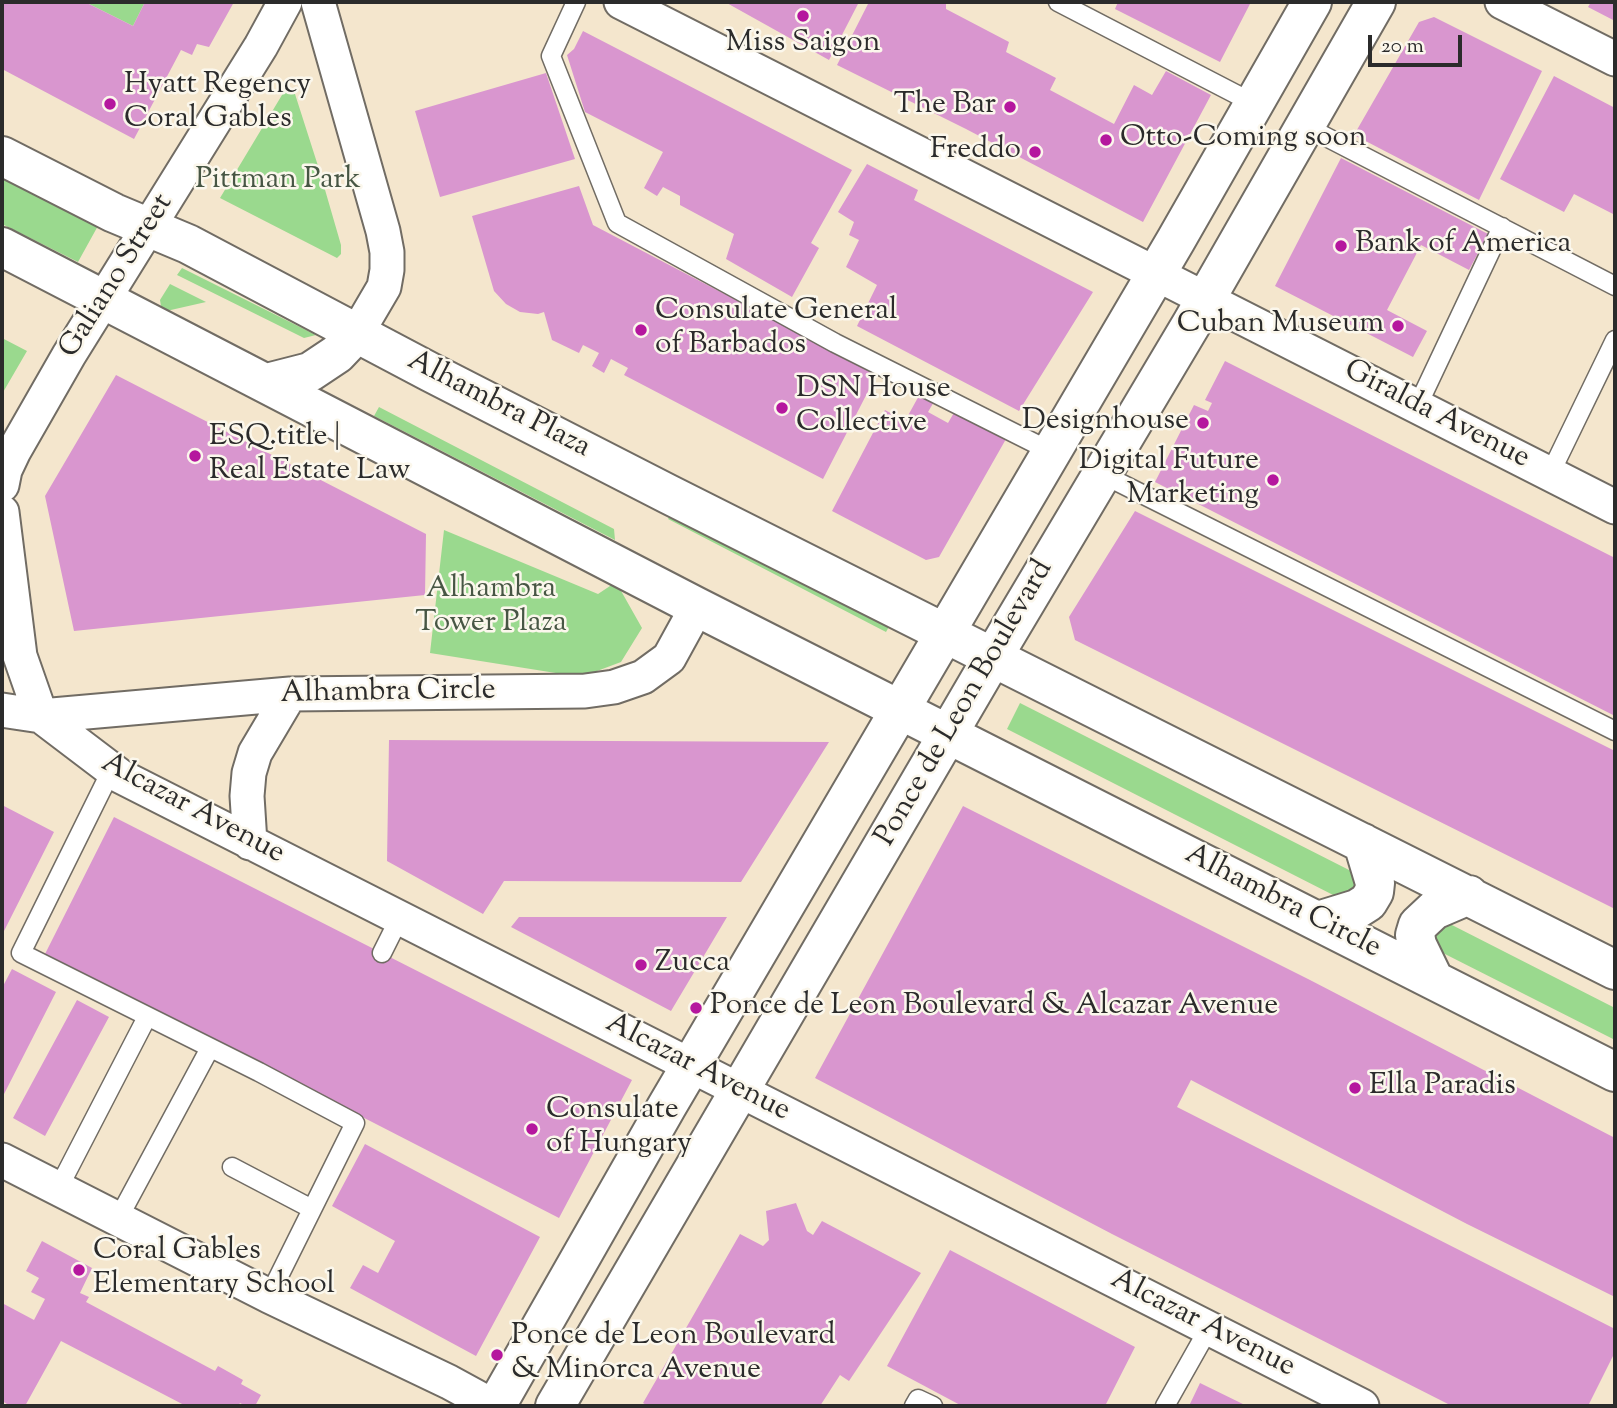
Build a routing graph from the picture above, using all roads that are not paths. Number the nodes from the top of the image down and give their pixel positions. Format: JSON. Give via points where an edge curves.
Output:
{"nodes":[{"id":1,"x":285,"y":2,"type":"edge"},
{"id":2,"x":318,"y":2,"type":"edge"},
{"id":3,"x":576,"y":2,"type":"edge"},
{"id":4,"x":621,"y":2,"type":"edge"},
{"id":5,"x":1058,"y":2,"type":"edge"},
{"id":6,"x":1312,"y":2,"type":"edge"},
{"id":7,"x":1376,"y":2,"type":"edge"},
{"id":8,"x":1502,"y":2,"type":"edge"},
{"id":9,"x":1615,"y":59,"type":"edge"},
{"id":10,"x":1252,"y":103,"type":"junction"},
{"id":11,"x":1305,"y":126,"type":"junction"},
{"id":12,"x":2,"y":156,"type":"edge"},
{"id":13,"x":147,"y":226,"type":"junction"},
{"id":14,"x":1502,"y":227,"type":"junction"},
{"id":15,"x":2,"y":247,"type":"edge"},
{"id":16,"x":1156,"y":274,"type":"junction"},
{"id":17,"x":1615,"y":286,"type":"edge"},
{"id":18,"x":103,"y":299,"type":"junction"},
{"id":19,"x":1206,"y":299,"type":"junction"},
{"id":20,"x":357,"y":333,"type":"junction"},
{"id":21,"x":1615,"y":341,"type":"edge"},
{"id":22,"x":267,"y":383,"type":"junction"},
{"id":23,"x":1417,"y":407,"type":"junction"},
{"id":24,"x":1052,"y":452,"type":"junction"},
{"id":25,"x":1102,"y":474,"type":"junction"},
{"id":26,"x":1550,"y":474,"type":"junction"},
{"id":27,"x":2,"y":483,"type":"edge"},
{"id":28,"x":1615,"y":507,"type":"edge"},
{"id":29,"x":2,"y":513,"type":"edge"},
{"id":30,"x":697,"y":607,"type":"junction"},
{"id":31,"x":946,"y":634,"type":"junction"},
{"id":32,"x":993,"y":657,"type":"junction"},
{"id":33,"x":290,"y":694,"type":"junction"},
{"id":34,"x":2,"y":710,"type":"edge"},
{"id":35,"x":901,"y":710,"type":"junction"},
{"id":36,"x":41,"y":716,"type":"junction"},
{"id":37,"x":1615,"y":732,"type":"edge"},
{"id":38,"x":2,"y":734,"type":"edge"},
{"id":39,"x":949,"y":735,"type":"junction"},
{"id":40,"x":111,"y":771,"type":"junction"},
{"id":41,"x":250,"y":843,"type":"junction"},
{"id":42,"x":1363,"y":843,"type":"junction"},
{"id":43,"x":1469,"y":895,"type":"junction"},
{"id":44,"x":399,"y":919,"type":"junction"},
{"id":45,"x":1318,"y":920,"type":"junction"},
{"id":46,"x":382,"y":953,"type":"dead end"},
{"id":47,"x":1615,"y":970,"type":"edge"},
{"id":48,"x":1433,"y":978,"type":"junction"},
{"id":49,"x":147,"y":1017,"type":"junction"},
{"id":50,"x":210,"y":1048,"type":"junction"},
{"id":51,"x":691,"y":1065,"type":"junction"},
{"id":52,"x":1615,"y":1072,"type":"edge"},
{"id":53,"x":739,"y":1090,"type":"junction"},
{"id":54,"x":2,"y":1160,"type":"edge"},
{"id":55,"x":232,"y":1167,"type":"dead end"},
{"id":56,"x":58,"y":1189,"type":"junction"},
{"id":57,"x":312,"y":1209,"type":"junction"},
{"id":58,"x":118,"y":1219,"type":"junction"},
{"id":59,"x":269,"y":1296,"type":"junction"},
{"id":60,"x":1209,"y":1328,"type":"junction"},
{"id":61,"x":494,"y":1406,"type":"edge"},
{"id":62,"x":555,"y":1406,"type":"edge"},
{"id":63,"x":914,"y":1406,"type":"edge"},
{"id":64,"x":933,"y":1406,"type":"edge"},
{"id":65,"x":1165,"y":1406,"type":"edge"},
{"id":66,"x":1362,"y":1406,"type":"edge"}],
"edges":[{"from":1,"to":13,"type":"street","name":"Galiano Street"},
{"from":2,"to":20,"type":"street","via":[[387,252],[384,287]]},
{"from":3,"to":24,"type":"lane","via":[[551,56],[617,223],[835,343]]},
{"from":4,"to":16,"type":"street","name":"Giralda Avenue"},
{"from":5,"to":10,"type":"lane"},
{"from":6,"to":10,"type":"street","name":"Ponce de Leon Boulevard"},
{"from":7,"to":11,"type":"street","name":"Ponce de Leon Boulevard"},
{"from":8,"to":9,"type":"street"},
{"from":10,"to":16,"type":"street","name":"Ponce de Leon Boulevard"},
{"from":11,"to":14,"type":"lane"},
{"from":11,"to":19,"type":"street","name":"Ponce de Leon Boulevard"},
{"from":12,"to":13,"type":"street","name":"Alhambra Plaza"},
{"from":13,"to":18,"type":"street","name":"Galiano Street"},
{"from":13,"to":20,"type":"street","name":"Alhambra Plaza"},
{"from":14,"to":17,"type":"lane"},
{"from":14,"to":23,"type":"lane"},
{"from":15,"to":18,"type":"street"},
{"from":16,"to":19,"type":"street","name":"Giralda Avenue"},
{"from":16,"to":24,"type":"street","name":"Ponce de Leon Boulevard"},
{"from":18,"to":22,"type":"street"},
{"from":18,"to":27,"type":"street","name":"Galiano Street","via":[[14,451]]},
{"from":19,"to":23,"type":"street","name":"Giralda Avenue"},
{"from":19,"to":25,"type":"street","name":"Ponce de Leon Boulevard"},
{"from":20,"to":22,"type":"street","via":[[310,372]]},
{"from":20,"to":31,"type":"street","name":"Alhambra Plaza"},
{"from":21,"to":26,"type":"lane"},
{"from":22,"to":30,"type":"street"},
{"from":23,"to":26,"type":"street","name":"Giralda Avenue"},
{"from":24,"to":31,"type":"street","name":"Ponce de Leon Boulevard"},
{"from":25,"to":32,"type":"street","name":"Ponce de Leon Boulevard"},
{"from":25,"to":37,"type":"lane"},
{"from":26,"to":28,"type":"street","name":"Giralda Avenue"},
{"from":29,"to":36,"type":"street","via":[[20,656]]},
{"from":30,"to":33,"type":"street","name":"Alhambra Circle","via":[[663,663],[643,677],[614,687]]},
{"from":30,"to":35,"type":"street"},
{"from":31,"to":32,"type":"street","name":"Alhambra Plaza"},
{"from":31,"to":35,"type":"street","name":"Ponce de Leon Boulevard"},
{"from":32,"to":39,"type":"street","name":"Ponce de Leon Boulevard"},
{"from":32,"to":42,"type":"street"},
{"from":33,"to":36,"type":"street","name":"Alhambra Circle"},
{"from":33,"to":41,"type":"street","via":[[254,753],[247,790]]},
{"from":34,"to":36,"type":"street","name":"Alhambra Circle"},
{"from":35,"to":39,"type":"street"},
{"from":35,"to":51,"type":"street","name":"Ponce de Leon Boulevard"},
{"from":36,"to":38,"type":"street","name":"Alhambra Circle"},
{"from":36,"to":40,"type":"street","name":"Alcazar Avenue"},
{"from":39,"to":45,"type":"street","name":"Alhambra Circle"},
{"from":39,"to":53,"type":"street","name":"Ponce de Leon Boulevard"},
{"from":40,"to":41,"type":"street","name":"Alcazar Avenue"},
{"from":40,"to":49,"type":"lane","via":[[21,953]]},
{"from":41,"to":44,"type":"street","name":"Alcazar Avenue"},
{"from":42,"to":43,"type":"street"},
{"from":42,"to":45,"type":"street","via":[[1374,892],[1357,909]]},
{"from":43,"to":47,"type":"street"},
{"from":43,"to":48,"type":"street","via":[[1434,910],[1418,925],[1417,946]]},
{"from":44,"to":46,"type":"lane"},
{"from":44,"to":51,"type":"street","name":"Alcazar Avenue"},
{"from":45,"to":48,"type":"street","name":"Alhambra Circle"},
{"from":48,"to":52,"type":"street","name":"Alhambra Circle"},
{"from":49,"to":50,"type":"lane"},
{"from":49,"to":56,"type":"lane"},
{"from":50,"to":57,"type":"lane","via":[[355,1123]]},
{"from":50,"to":58,"type":"lane"},
{"from":51,"to":53,"type":"street","name":"Alcazar Avenue"},
{"from":51,"to":61,"type":"street","name":"Ponce de Leon Boulevard"},
{"from":53,"to":60,"type":"street","name":"Alcazar Avenue"},
{"from":53,"to":62,"type":"street","name":"Ponce de Leon Boulevard"},
{"from":54,"to":56,"type":"street"},
{"from":55,"to":57,"type":"lane"},
{"from":56,"to":58,"type":"street"},
{"from":57,"to":59,"type":"lane"},
{"from":58,"to":59,"type":"street"},
{"from":59,"to":61,"type":"street"},
{"from":60,"to":65,"type":"lane"},
{"from":60,"to":66,"type":"street","name":"Alcazar Avenue"},
{"from":63,"to":64,"type":"lane","via":[[918,1399]]}]}
